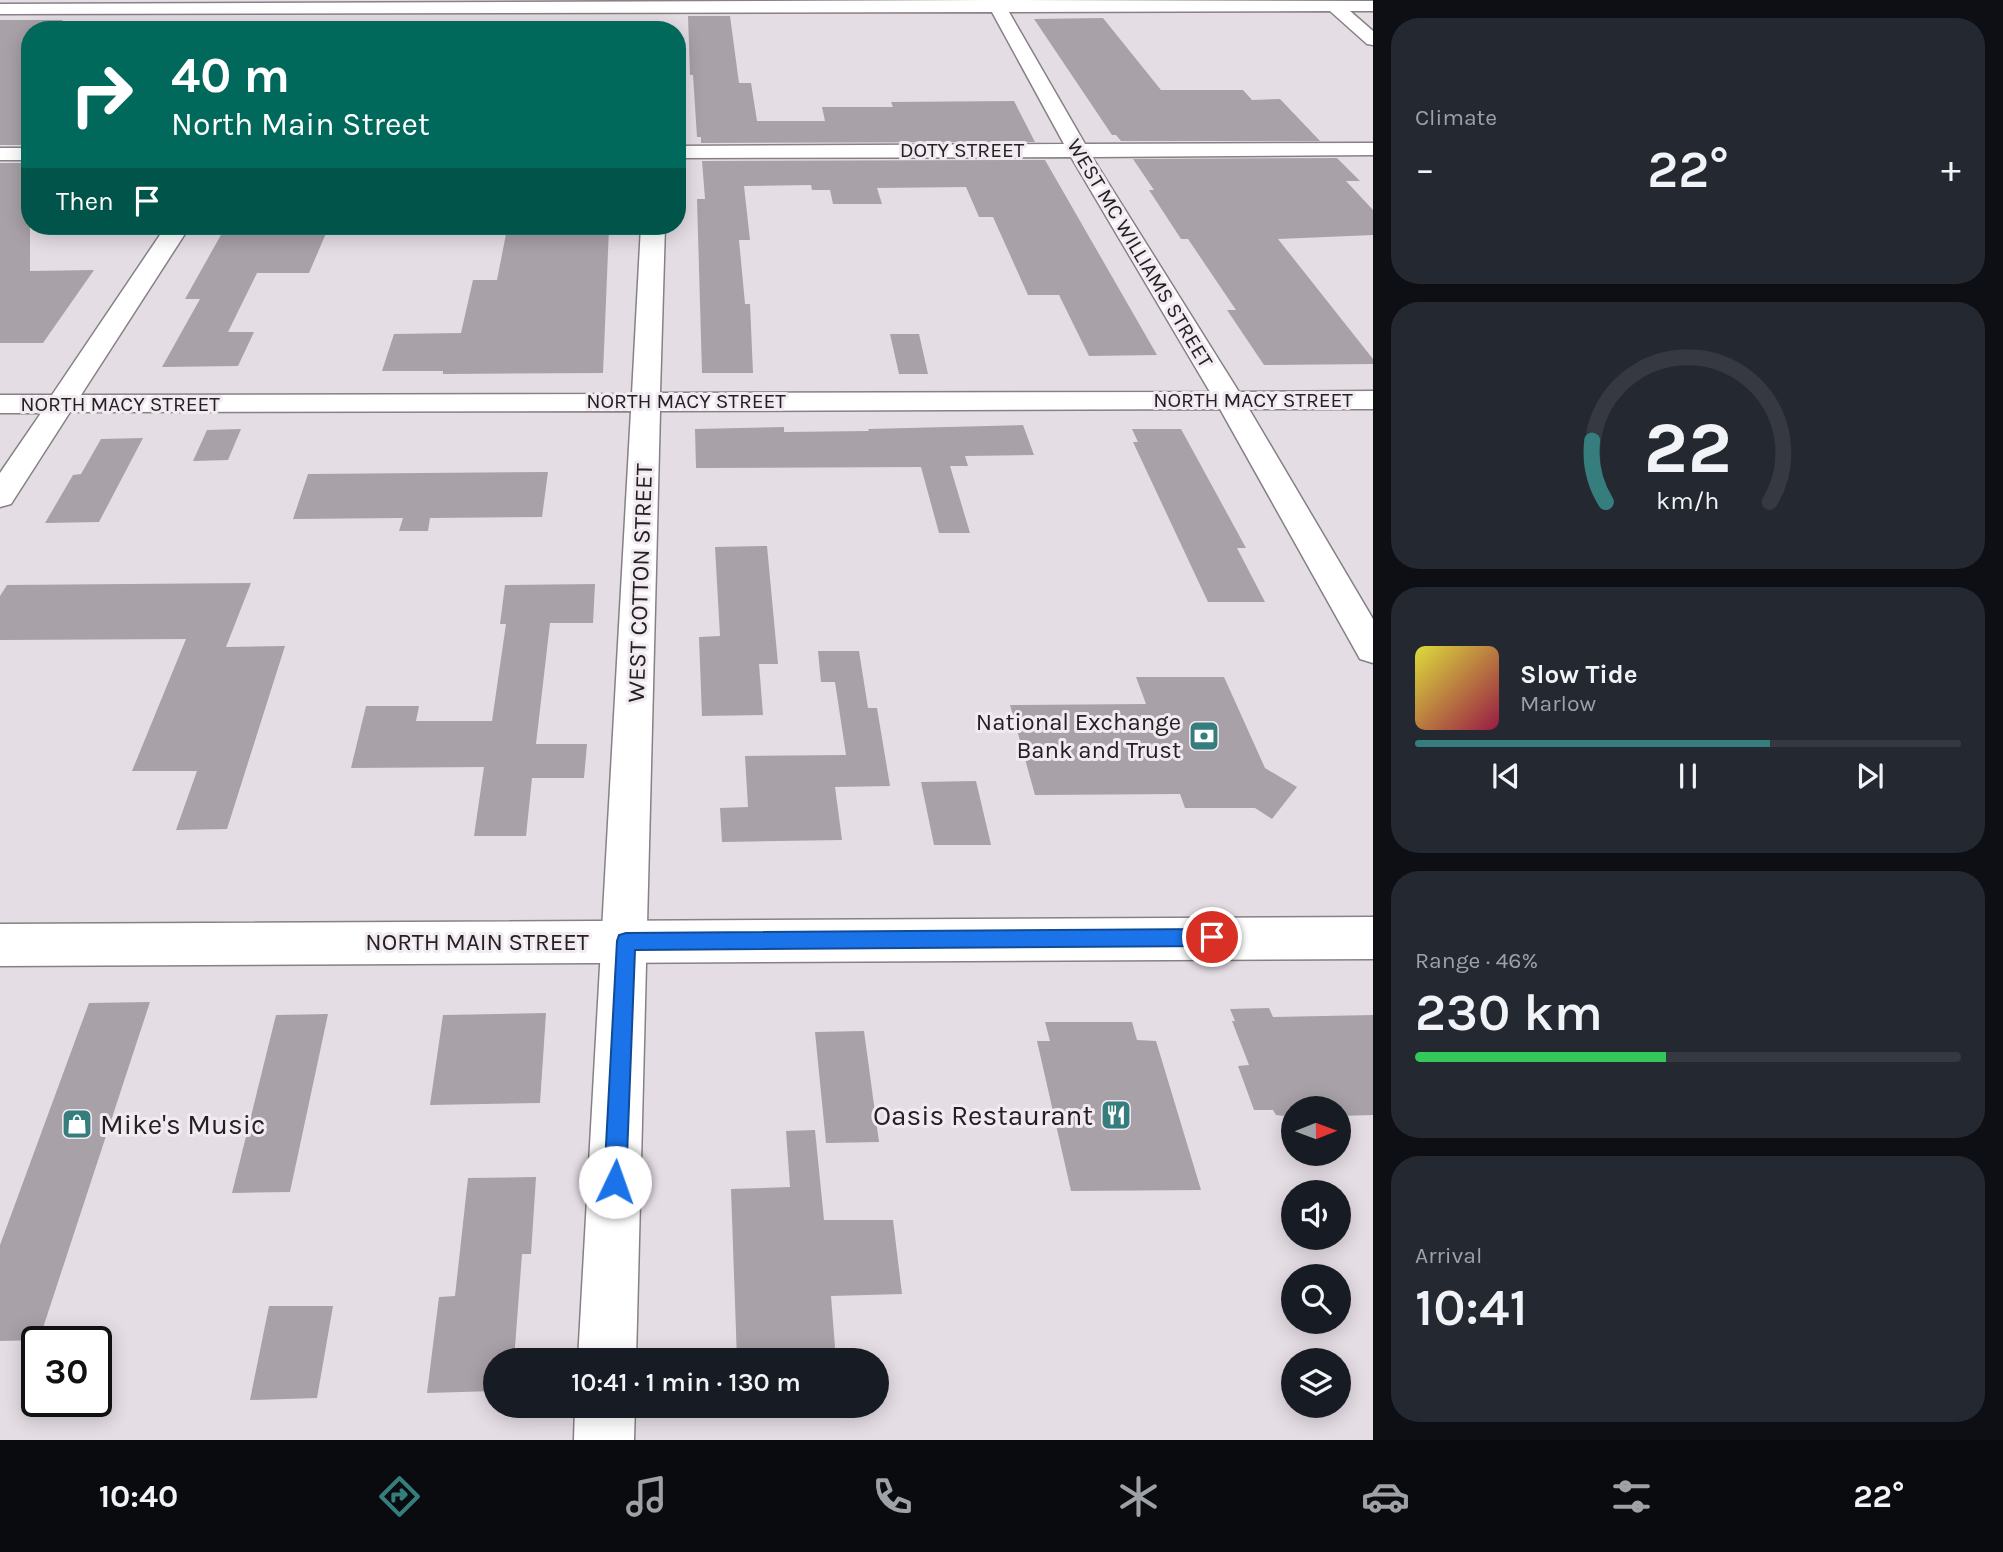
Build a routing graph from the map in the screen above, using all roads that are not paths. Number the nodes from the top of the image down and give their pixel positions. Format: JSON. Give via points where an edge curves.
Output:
{"nodes":[{"id":1,"x":658,"y":3,"type":"edge"},
{"id":2,"x":995,"y":3,"type":"edge"},
{"id":3,"x":1331,"y":3,"type":"edge"},
{"id":4,"x":323,"y":4,"type":"edge"},
{"id":5,"x":1373,"y":6,"type":"edge"},
{"id":6,"x":0,"y":9,"type":"edge"},
{"id":7,"x":312,"y":21,"type":"edge"},
{"id":8,"x":658,"y":21,"type":"edge"},
{"id":9,"x":1373,"y":40,"type":"edge"},
{"id":10,"x":1077,"y":149,"type":"junction"},
{"id":11,"x":1365,"y":149,"type":"edge"},
{"id":12,"x":686,"y":152,"type":"edge"},
{"id":13,"x":0,"y":154,"type":"edge"},
{"id":14,"x":21,"y":154,"type":"edge"},
{"id":15,"x":1373,"y":165,"type":"edge"},
{"id":16,"x":172,"y":235,"type":"edge"},
{"id":17,"x":653,"y":235,"type":"edge"},
{"id":18,"x":1373,"y":400,"type":"edge"},
{"id":19,"x":646,"y":401,"type":"junction"},
{"id":20,"x":1230,"y":401,"type":"junction"},
{"id":21,"x":0,"y":404,"type":"edge"},
{"id":22,"x":61,"y":404,"type":"junction"},
{"id":23,"x":0,"y":497,"type":"edge"},
{"id":24,"x":1373,"y":650,"type":"edge"},
{"id":25,"x":1373,"y":938,"type":"edge"},
{"id":26,"x":626,"y":941,"type":"junction"},
{"id":27,"x":0,"y":945,"type":"edge"},
{"id":28,"x":608,"y":1348,"type":"edge"},
{"id":29,"x":605,"y":1418,"type":"edge"},
{"id":30,"x":604,"y":1440,"type":"edge"}],
"edges":[{"from":1,"to":2,"type":"street"},
{"from":1,"to":4,"type":"street"},
{"from":1,"to":8,"type":"street"},
{"from":2,"to":3,"type":"street"},
{"from":2,"to":10,"type":"street","name":"WEST MC WILLIAMS STREET"},
{"from":3,"to":5,"type":"street"},
{"from":3,"to":9,"type":"street"},
{"from":4,"to":6,"type":"street"},
{"from":4,"to":7,"type":"street"},
{"from":10,"to":11,"type":"street","name":"DOTY STREET"},
{"from":10,"to":12,"type":"street","name":"DOTY STREET"},
{"from":10,"to":20,"type":"street","name":"WEST MC WILLIAMS STREET"},
{"from":11,"to":15,"type":"street"},
{"from":13,"to":14,"type":"street"},
{"from":16,"to":22,"type":"street"},
{"from":17,"to":19,"type":"street","name":"WEST COTTON STREET"},
{"from":18,"to":20,"type":"street","name":"NORTH MACY STREET"},
{"from":19,"to":20,"type":"street","name":"NORTH MACY STREET"},
{"from":19,"to":22,"type":"street","name":"NORTH MACY STREET"},
{"from":19,"to":26,"type":"street","name":"WEST COTTON STREET"},
{"from":20,"to":24,"type":"street","name":"WEST MC WILLIAMS STREET"},
{"from":21,"to":22,"type":"street","name":"NORTH MACY STREET"},
{"from":22,"to":23,"type":"street"},
{"from":25,"to":26,"type":"street","name":"NORTH MAIN STREET"},
{"from":26,"to":27,"type":"street","name":"NORTH MAIN STREET"},
{"from":26,"to":28,"type":"street","name":"WEST COTTON STREET"},
{"from":29,"to":30,"type":"street"}]}
